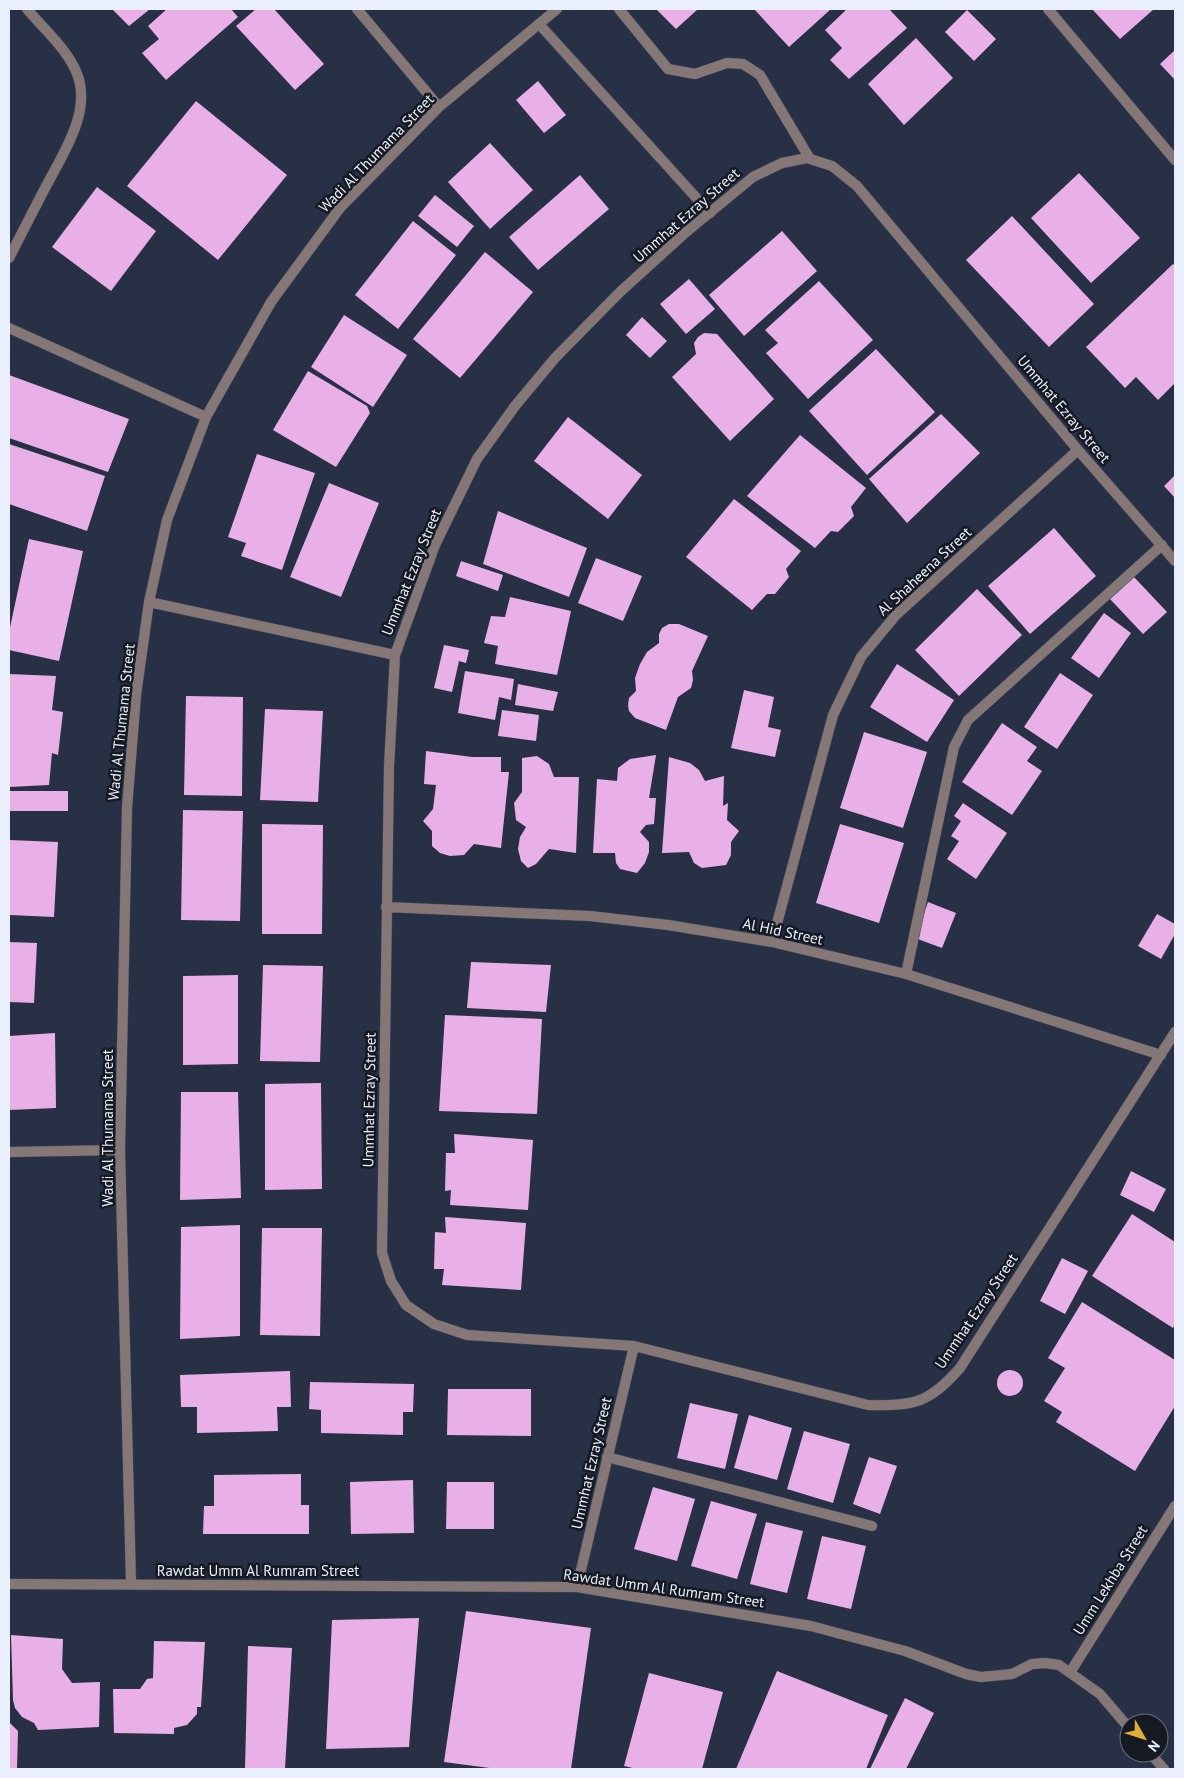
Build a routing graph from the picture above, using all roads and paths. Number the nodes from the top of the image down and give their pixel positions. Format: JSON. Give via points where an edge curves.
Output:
{"nodes":[{"id":1,"x":27,"y":9,"type":"edge"},
{"id":2,"x":357,"y":9,"type":"edge"},
{"id":3,"x":557,"y":9,"type":"edge"},
{"id":4,"x":619,"y":9,"type":"edge"},
{"id":5,"x":1048,"y":9,"type":"edge"},
{"id":6,"x":539,"y":24,"type":"junction"},
{"id":7,"x":439,"y":107,"type":"junction"},
{"id":8,"x":810,"y":159,"type":"junction"},
{"id":9,"x":1175,"y":160,"type":"edge"},
{"id":10,"x":710,"y":213,"type":"junction"},
{"id":11,"x":9,"y":258,"type":"edge"},
{"id":12,"x":9,"y":328,"type":"edge"},
{"id":13,"x":206,"y":417,"type":"junction"},
{"id":14,"x":1078,"y":450,"type":"junction"},
{"id":15,"x":1162,"y":545,"type":"junction"},
{"id":16,"x":1175,"y":561,"type":"edge"},
{"id":17,"x":149,"y":602,"type":"junction"},
{"id":18,"x":395,"y":654,"type":"junction"},
{"id":19,"x":386,"y":907,"type":"junction"},
{"id":20,"x":772,"y":942,"type":"junction"},
{"id":21,"x":906,"y":974,"type":"junction"},
{"id":22,"x":1175,"y":1032,"type":"edge"},
{"id":23,"x":1161,"y":1055,"type":"junction"},
{"id":24,"x":120,"y":1150,"type":"junction"},
{"id":25,"x":9,"y":1152,"type":"edge"},
{"id":26,"x":634,"y":1346,"type":"junction"},
{"id":27,"x":607,"y":1457,"type":"junction"},
{"id":28,"x":1175,"y":1506,"type":"edge"},
{"id":29,"x":872,"y":1526,"type":"dead end"},
{"id":30,"x":9,"y":1584,"type":"edge"},
{"id":31,"x":131,"y":1584,"type":"junction"},
{"id":32,"x":577,"y":1587,"type":"junction"},
{"id":33,"x":1070,"y":1671,"type":"junction"},
{"id":34,"x":1119,"y":1716,"type":"edge"}],
"edges":[{"from":1,"to":11,"type":"street","via":[[62,49],[75,69],[81,90],[72,136]]},
{"from":2,"to":7,"type":"street"},
{"from":3,"to":6,"type":"street","name":"Wadi Al Thumama Street"},
{"from":4,"to":8,"type":"street","via":[[668,69],[695,74],[727,63],[743,64],[760,75]]},
{"from":5,"to":9,"type":"street"},
{"from":6,"to":7,"type":"street","name":"Wadi Al Thumama Street"},
{"from":6,"to":10,"type":"street"},
{"from":7,"to":13,"type":"street","name":"Wadi Al Thumama Street","via":[[340,208],[271,302]]},
{"from":8,"to":10,"type":"street","name":"Ummhat Ezray Street","via":[[782,163],[753,177]]},
{"from":8,"to":14,"type":"street","name":"Ummhat Ezray Street","via":[[832,166],[857,186]]},
{"from":10,"to":18,"type":"street","name":"Ummhat Ezray Street","via":[[620,292],[555,358],[477,459],[435,545]]},
{"from":12,"to":13,"type":"street"},
{"from":13,"to":17,"type":"street","name":"Wadi Al Thumama Street","via":[[167,520]]},
{"from":14,"to":15,"type":"street","name":"Ummhat Ezray Street"},
{"from":14,"to":20,"type":"street","name":"Al Shaheena Street","via":[[896,615],[861,657],[833,715]]},
{"from":15,"to":16,"type":"street","name":"Ummhat Ezray Street"},
{"from":15,"to":21,"type":"street","via":[[968,720],[954,747]]},
{"from":17,"to":18,"type":"street","name":"Ummhat Ezray Street"},
{"from":17,"to":24,"type":"street","name":"Wadi Al Thumama Street","via":[[136,695],[127,808]]},
{"from":18,"to":19,"type":"street","name":"Ummhat Ezray Street"},
{"from":19,"to":20,"type":"street","name":"Al Hid Street","via":[[590,916]]},
{"from":19,"to":26,"type":"street","name":"Ummhat Ezray Street","via":[[382,1252],[391,1281],[406,1306],[434,1324],[467,1335]]},
{"from":20,"to":21,"type":"street","name":"Al Hid Street"},
{"from":21,"to":23,"type":"street","name":"Al Hid Street"},
{"from":22,"to":23,"type":"street","name":"Ummhat Ezray Street"},
{"from":23,"to":26,"type":"street","name":"Ummhat Ezray Street","via":[[960,1368],[942,1388],[919,1402],[868,1405]]},
{"from":24,"to":25,"type":"street"},
{"from":24,"to":31,"type":"street","name":"Wadi Al Thumama Street"},
{"from":26,"to":27,"type":"street","name":"Ummhat Ezray Street"},
{"from":27,"to":29,"type":"street"},
{"from":27,"to":32,"type":"street","name":"Ummhat Ezray Street"},
{"from":28,"to":33,"type":"street","name":"Umm Lekhba Street"},
{"from":30,"to":31,"type":"street","name":"Rawdat Umm Al Rumram Street"},
{"from":31,"to":32,"type":"street","name":"Rawdat Umm Al Rumram Street"},
{"from":32,"to":33,"type":"street","name":"Rawdat Umm Al Rumram Street","via":[[811,1626],[905,1651],[981,1677],[1012,1674],[1032,1664],[1046,1663]]},
{"from":33,"to":34,"type":"street","name":"Rawdat Umm Al Rumram Street","via":[[1100,1694]]}]}
